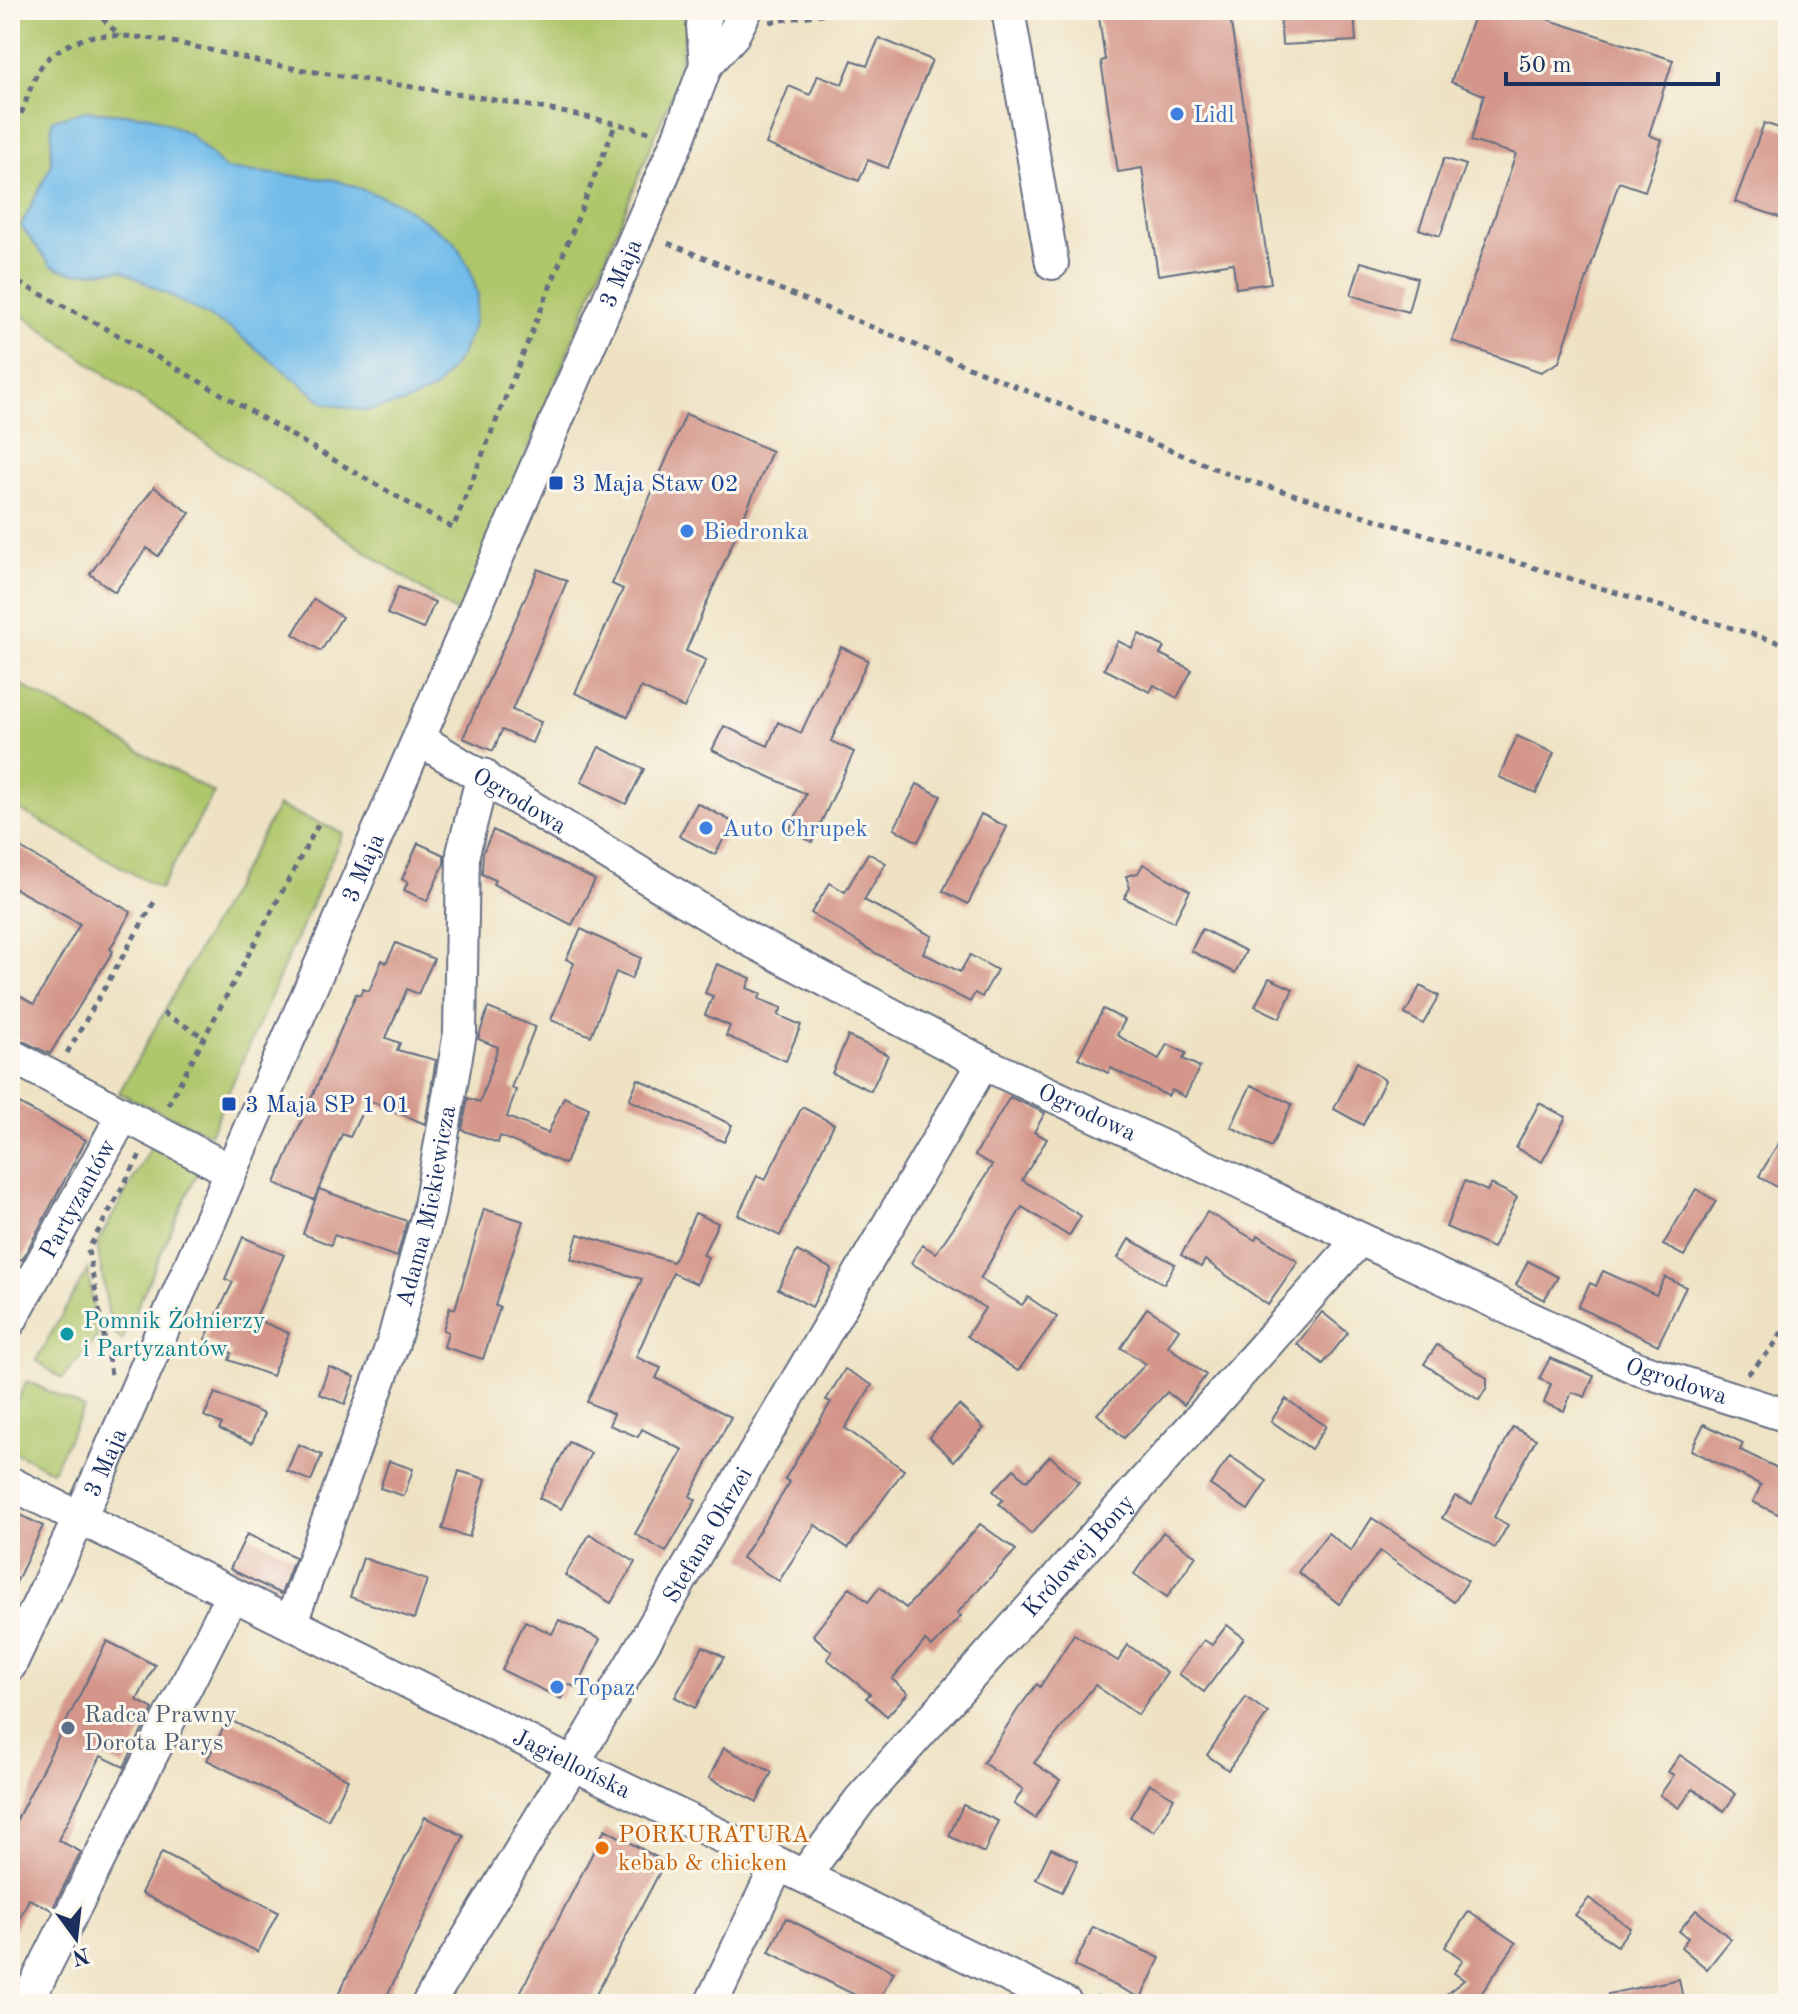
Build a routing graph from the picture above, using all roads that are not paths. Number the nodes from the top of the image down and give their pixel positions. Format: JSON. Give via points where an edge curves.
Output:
{"nodes":[{"id":1,"x":707,"y":10,"type":"edge"},
{"id":2,"x":1008,"y":10,"type":"edge"},
{"id":3,"x":756,"y":16,"type":"edge"},
{"id":4,"x":706,"y":65,"type":"junction"},
{"id":5,"x":1052,"y":263,"type":"dead end"},
{"id":6,"x":419,"y":739,"type":"junction"},
{"id":7,"x":483,"y":775,"type":"junction"},
{"id":8,"x":10,"y":1055,"type":"edge"},
{"id":9,"x":983,"y":1063,"type":"junction"},
{"id":10,"x":122,"y":1117,"type":"junction"},
{"id":11,"x":231,"y":1171,"type":"junction"},
{"id":12,"x":1358,"y":1241,"type":"junction"},
{"id":13,"x":10,"y":1321,"type":"edge"},
{"id":14,"x":1788,"y":1416,"type":"edge"},
{"id":15,"x":10,"y":1483,"type":"edge"},
{"id":16,"x":80,"y":1519,"type":"junction"},
{"id":17,"x":232,"y":1595,"type":"junction"},
{"id":18,"x":291,"y":1622,"type":"junction"},
{"id":19,"x":10,"y":1665,"type":"edge"},
{"id":20,"x":573,"y":1764,"type":"junction"},
{"id":21,"x":791,"y":1870,"type":"junction"},
{"id":22,"x":26,"y":2004,"type":"edge"},
{"id":23,"x":428,"y":2004,"type":"edge"},
{"id":24,"x":711,"y":2004,"type":"edge"},
{"id":25,"x":1066,"y":2004,"type":"edge"}],
"edges":[{"from":1,"to":4,"type":"street","name":"3 Maja"},
{"from":2,"to":5,"type":"street"},
{"from":3,"to":4,"type":"street","name":"3 Maja"},
{"from":4,"to":6,"type":"street","name":"3 Maja"},
{"from":6,"to":7,"type":"street","name":"Ogrodowa"},
{"from":6,"to":11,"type":"street","name":"3 Maja"},
{"from":7,"to":9,"type":"street","name":"Ogrodowa","via":[[750,940]]},
{"from":7,"to":18,"type":"street","name":"Adama Mickiewicza","via":[[463,853],[459,1046],[429,1211],[393,1343]]},
{"from":8,"to":10,"type":"street"},
{"from":9,"to":12,"type":"street","name":"Ogrodowa"},
{"from":9,"to":20,"type":"street","name":"Stefana Okrzei"},
{"from":10,"to":11,"type":"street"},
{"from":10,"to":13,"type":"street","name":"Partyzantów"},
{"from":11,"to":16,"type":"street","name":"3 Maja"},
{"from":12,"to":14,"type":"street","name":"Ogrodowa","via":[[1639,1369]]},
{"from":12,"to":21,"type":"street","name":"Królowej Bony","via":[[860,1800]]},
{"from":15,"to":16,"type":"street","name":"Jagiellońska"},
{"from":16,"to":17,"type":"street","name":"Jagiellońska"},
{"from":16,"to":19,"type":"street","name":"3 Maja"},
{"from":17,"to":18,"type":"street","name":"Jagiellońska"},
{"from":17,"to":22,"type":"street"},
{"from":18,"to":20,"type":"street","name":"Jagiellońska"},
{"from":20,"to":21,"type":"street","name":"Jagiellońska"},
{"from":20,"to":23,"type":"street","name":"Stefana Okrzei"},
{"from":21,"to":24,"type":"street","name":"Królowej Bony"},
{"from":21,"to":25,"type":"street","name":"Jagiellońska"}]}
